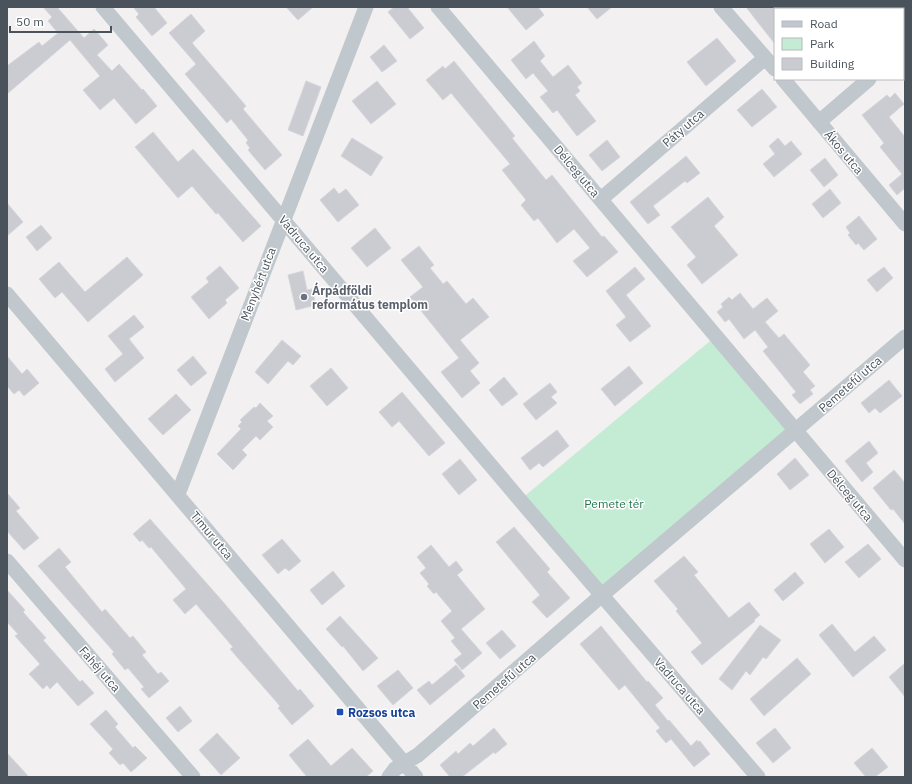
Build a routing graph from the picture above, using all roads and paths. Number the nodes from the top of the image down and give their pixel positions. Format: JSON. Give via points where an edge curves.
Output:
{"nodes":[{"id":1,"x":102,"y":7,"type":"edge"},
{"id":2,"x":366,"y":7,"type":"edge"},
{"id":3,"x":438,"y":7,"type":"edge"},
{"id":4,"x":722,"y":7,"type":"edge"},
{"id":5,"x":765,"y":58,"type":"junction"},
{"id":6,"x":774,"y":69,"type":"edge"},
{"id":7,"x":784,"y":80,"type":"edge"},
{"id":8,"x":868,"y":80,"type":"edge"},
{"id":9,"x":819,"y":122,"type":"junction"},
{"id":10,"x":601,"y":198,"type":"junction"},
{"id":11,"x":283,"y":220,"type":"junction"},
{"id":12,"x":905,"y":224,"type":"edge"},
{"id":13,"x":7,"y":294,"type":"edge"},
{"id":14,"x":905,"y":337,"type":"edge"},
{"id":15,"x":796,"y":430,"type":"junction"},
{"id":16,"x":178,"y":494,"type":"junction"},
{"id":17,"x":7,"y":560,"type":"edge"},
{"id":18,"x":905,"y":560,"type":"edge"},
{"id":19,"x":602,"y":595,"type":"junction"},
{"id":20,"x":404,"y":763,"type":"junction"},
{"id":21,"x":193,"y":777,"type":"edge"},
{"id":22,"x":389,"y":777,"type":"edge"},
{"id":23,"x":416,"y":777,"type":"edge"},
{"id":24,"x":758,"y":777,"type":"edge"}],
"edges":[{"from":1,"to":11,"type":"street","name":"Vadruca utca"},
{"from":2,"to":11,"type":"street","name":"Menyhért utca"},
{"from":3,"to":10,"type":"street","name":"Délceg utca"},
{"from":4,"to":5,"type":"street"},
{"from":5,"to":6,"type":"street"},
{"from":5,"to":10,"type":"street","name":"Páty utca"},
{"from":7,"to":9,"type":"street","name":"Ákos utca"},
{"from":8,"to":9,"type":"street"},
{"from":9,"to":12,"type":"street","name":"Ákos utca"},
{"from":10,"to":15,"type":"street","name":"Délceg utca"},
{"from":11,"to":16,"type":"street","name":"Menyhért utca"},
{"from":11,"to":19,"type":"street","name":"Vadruca utca"},
{"from":13,"to":16,"type":"street","name":"Timur utca"},
{"from":14,"to":15,"type":"street","name":"Pemetefű utca"},
{"from":15,"to":18,"type":"street","name":"Délceg utca"},
{"from":15,"to":19,"type":"street"},
{"from":16,"to":20,"type":"street","name":"Timur utca"},
{"from":17,"to":21,"type":"street","name":"Fahéj utca"},
{"from":19,"to":20,"type":"street","name":"Pemetefű utca","via":[[418,755]]},
{"from":19,"to":24,"type":"street","name":"Vadruca utca"},
{"from":20,"to":22,"type":"street"},
{"from":20,"to":23,"type":"street","name":"Timur utca"}]}
